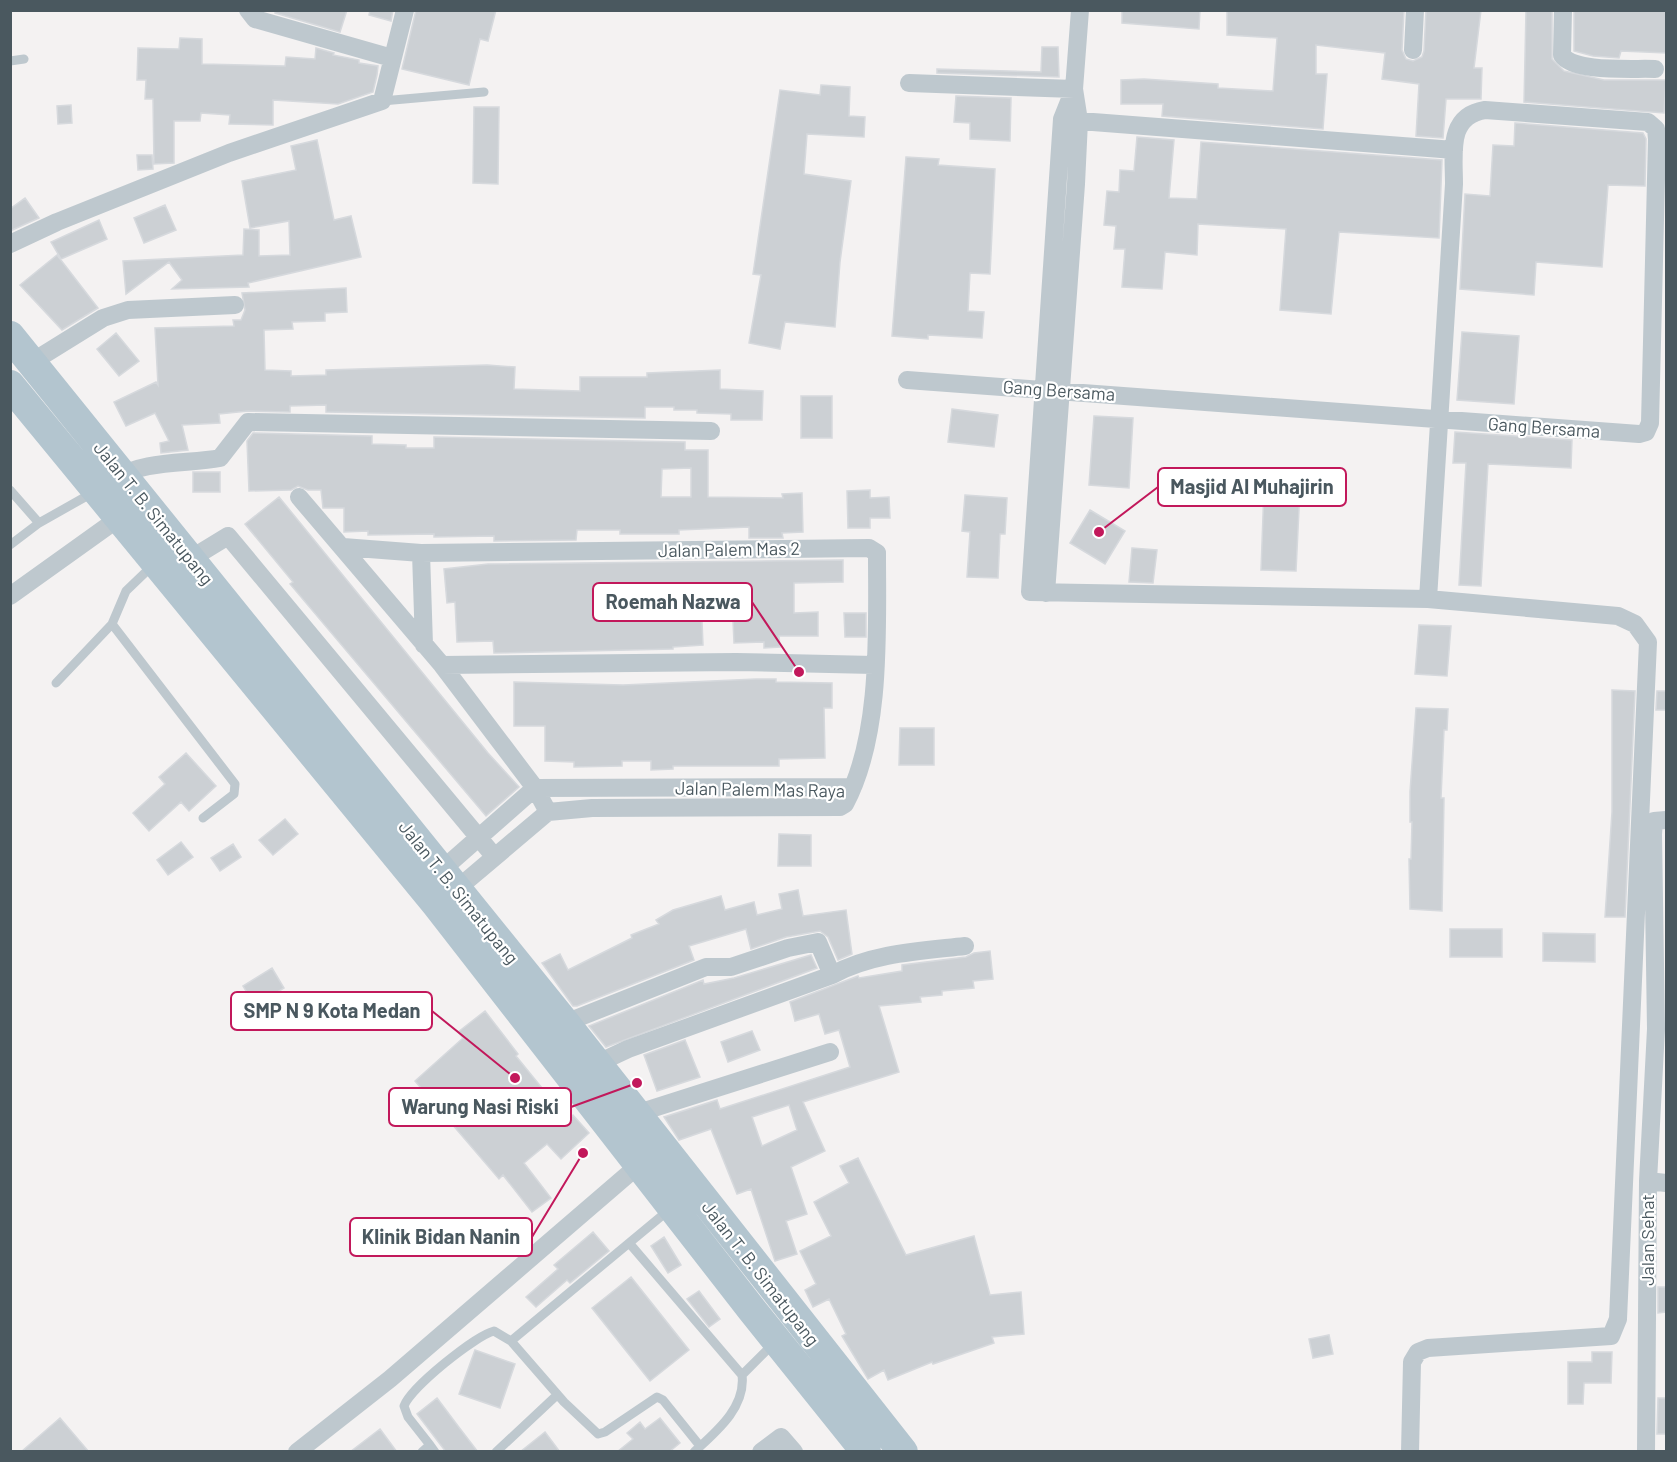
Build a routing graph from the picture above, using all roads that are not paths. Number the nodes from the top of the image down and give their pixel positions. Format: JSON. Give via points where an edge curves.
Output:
{"nodes":[{"id":1,"x":248,"y":10,"type":"edge"},
{"id":2,"x":405,"y":10,"type":"edge"},
{"id":3,"x":1080,"y":10,"type":"edge"},
{"id":4,"x":1415,"y":10,"type":"edge"},
{"id":5,"x":1563,"y":10,"type":"edge"},
{"id":6,"x":1413,"y":50,"type":"dead end"},
{"id":7,"x":392,"y":58,"type":"junction"},
{"id":8,"x":24,"y":59,"type":"dead end"},
{"id":9,"x":10,"y":61,"type":"edge"},
{"id":10,"x":1655,"y":69,"type":"dead end"},
{"id":11,"x":909,"y":82,"type":"dead end"},
{"id":12,"x":1074,"y":89,"type":"junction"},
{"id":13,"x":484,"y":92,"type":"dead end"},
{"id":14,"x":382,"y":102,"type":"junction"},
{"id":15,"x":1070,"y":120,"type":"junction"},
{"id":16,"x":1454,"y":150,"type":"junction"},
{"id":17,"x":10,"y":244,"type":"edge"},
{"id":18,"x":1059,"y":285,"type":"junction"},
{"id":19,"x":235,"y":305,"type":"dead end"},
{"id":20,"x":10,"y":336,"type":"edge"},
{"id":21,"x":32,"y":362,"type":"junction"},
{"id":22,"x":907,"y":380,"type":"dead end"},
{"id":23,"x":10,"y":385,"type":"edge"},
{"id":24,"x":1043,"y":388,"type":"junction"},
{"id":25,"x":1062,"y":389,"type":"junction"},
{"id":26,"x":1440,"y":420,"type":"junction"},
{"id":27,"x":711,"y":431,"type":"dead end"},
{"id":28,"x":122,"y":474,"type":"junction"},
{"id":29,"x":10,"y":490,"type":"edge"},
{"id":30,"x":97,"y":491,"type":"junction"},
{"id":31,"x":299,"y":496,"type":"dead end"},
{"id":32,"x":1044,"y":505,"type":"junction"},
{"id":33,"x":132,"y":509,"type":"junction"},
{"id":34,"x":39,"y":523,"type":"junction"},
{"id":35,"x":10,"y":545,"type":"edge"},
{"id":36,"x":343,"y":547,"type":"junction"},
{"id":37,"x":421,"y":553,"type":"junction"},
{"id":38,"x":192,"y":558,"type":"junction"},
{"id":39,"x":156,"y":562,"type":"junction"},
{"id":40,"x":10,"y":596,"type":"edge"},
{"id":41,"x":1428,"y":598,"type":"junction"},
{"id":42,"x":112,"y":624,"type":"junction"},
{"id":43,"x":424,"y":645,"type":"junction"},
{"id":44,"x":442,"y":665,"type":"junction"},
{"id":45,"x":874,"y":665,"type":"junction"},
{"id":46,"x":56,"y":683,"type":"dead end"},
{"id":47,"x":853,"y":787,"type":"junction"},
{"id":48,"x":535,"y":788,"type":"junction"},
{"id":49,"x":548,"y":812,"type":"junction"},
{"id":50,"x":203,"y":818,"type":"dead end"},
{"id":51,"x":1666,"y":820,"type":"edge"},
{"id":52,"x":479,"y":837,"type":"junction"},
{"id":53,"x":494,"y":856,"type":"junction"},
{"id":54,"x":439,"y":888,"type":"junction"},
{"id":55,"x":965,"y":946,"type":"dead end"},
{"id":56,"x":832,"y":975,"type":"junction"},
{"id":57,"x":565,"y":1023,"type":"junction"},
{"id":58,"x":1661,"y":1030,"type":"edge"},
{"id":59,"x":830,"y":1052,"type":"dead end"},
{"id":60,"x":596,"y":1064,"type":"junction"},
{"id":61,"x":1660,"y":1089,"type":"edge"},
{"id":62,"x":635,"y":1114,"type":"junction"},
{"id":63,"x":640,"y":1164,"type":"junction"},
{"id":64,"x":1648,"y":1181,"type":"junction"},
{"id":65,"x":1666,"y":1183,"type":"edge"},
{"id":66,"x":672,"y":1207,"type":"junction"},
{"id":67,"x":630,"y":1244,"type":"junction"},
{"id":68,"x":778,"y":1340,"type":"junction"},
{"id":69,"x":511,"y":1341,"type":"junction"},
{"id":70,"x":742,"y":1375,"type":"junction"},
{"id":71,"x":557,"y":1395,"type":"junction"},
{"id":72,"x":433,"y":1448,"type":"edge"},
{"id":73,"x":507,"y":1448,"type":"edge"},
{"id":74,"x":697,"y":1449,"type":"edge"},
{"id":75,"x":297,"y":1452,"type":"edge"},
{"id":76,"x":422,"y":1452,"type":"edge"},
{"id":77,"x":496,"y":1452,"type":"edge"},
{"id":78,"x":761,"y":1452,"type":"edge"},
{"id":79,"x":794,"y":1452,"type":"edge"},
{"id":80,"x":866,"y":1452,"type":"edge"},
{"id":81,"x":903,"y":1452,"type":"edge"},
{"id":82,"x":1410,"y":1452,"type":"edge"},
{"id":83,"x":1646,"y":1452,"type":"edge"}],
"edges":[{"from":1,"to":7,"type":"street","via":[[255,19]]},
{"from":2,"to":7,"type":"street"},
{"from":3,"to":12,"type":"street"},
{"from":4,"to":6,"type":"street"},
{"from":5,"to":10,"type":"street","via":[[1565,60],[1582,67]]},
{"from":7,"to":14,"type":"street"},
{"from":8,"to":9,"type":"lane"},
{"from":11,"to":12,"type":"street"},
{"from":12,"to":15,"type":"street"},
{"from":13,"to":14,"type":"lane"},
{"from":14,"to":17,"type":"street","via":[[229,153]]},
{"from":15,"to":16,"type":"street"},
{"from":15,"to":18,"type":"street"},
{"from":16,"to":26,"type":"street"},
{"from":16,"to":26,"type":"street","name":"Gang Bersama","via":[[1462,120],[1470,112],[1485,110],[1653,124],[1656,139],[1650,423],[1646,432],[1639,434]]},
{"from":18,"to":24,"type":"street"},
{"from":18,"to":25,"type":"street"},
{"from":19,"to":21,"type":"street","via":[[128,310],[103,318]]},
{"from":20,"to":21,"type":"main road","name":"Jalan T. B. Simatupang"},
{"from":21,"to":28,"type":"main road","name":"Jalan T. B. Simatupang"},
{"from":22,"to":24,"type":"street","name":"Gang Bersama"},
{"from":23,"to":30,"type":"main road","name":"Jalan T. B. Simatupang"},
{"from":24,"to":25,"type":"street","name":"Gang Bersama"},
{"from":24,"to":32,"type":"street"},
{"from":25,"to":26,"type":"street","name":"Gang Bersama"},
{"from":25,"to":32,"type":"street"},
{"from":26,"to":41,"type":"street"},
{"from":27,"to":28,"type":"street","via":[[248,422],[220,458],[143,467]]},
{"from":28,"to":30,"type":"street"},
{"from":28,"to":33,"type":"main road","name":"Jalan T. B. Simatupang"},
{"from":29,"to":34,"type":"lane"},
{"from":30,"to":33,"type":"main road","name":"Jalan T. B. Simatupang"},
{"from":30,"to":34,"type":"lane"},
{"from":31,"to":36,"type":"street"},
{"from":32,"to":41,"type":"street","via":[[1046,593]]},
{"from":33,"to":38,"type":"main road","name":"Jalan T. B. Simatupang"},
{"from":33,"to":39,"type":"main road","name":"Jalan T. B. Simatupang"},
{"from":33,"to":40,"type":"street"},
{"from":34,"to":35,"type":"lane"},
{"from":36,"to":37,"type":"street","name":"Jalan Palem Mas 2"},
{"from":36,"to":43,"type":"street"},
{"from":37,"to":43,"type":"street"},
{"from":37,"to":45,"type":"street","name":"Jalan Palem Mas 2","via":[[869,548],[877,553]]},
{"from":38,"to":52,"type":"street","via":[[228,536]]},
{"from":38,"to":54,"type":"main road","name":"Jalan T. B. Simatupang"},
{"from":39,"to":42,"type":"lane","via":[[126,591]]},
{"from":39,"to":54,"type":"main road","name":"Jalan T. B. Simatupang"},
{"from":41,"to":82,"type":"street","via":[[1618,616],[1635,624],[1648,642],[1618,1319],[1611,1336],[1428,1348],[1418,1352],[1412,1362]]},
{"from":42,"to":46,"type":"lane"},
{"from":42,"to":50,"type":"lane","via":[[235,784],[234,794]]},
{"from":43,"to":44,"type":"street"},
{"from":44,"to":45,"type":"street"},
{"from":44,"to":48,"type":"street"},
{"from":45,"to":47,"type":"street","name":"Jalan Palem Mas 2","via":[[870,732]]},
{"from":47,"to":48,"type":"street","name":"Jalan Palem Mas Raya"},
{"from":47,"to":49,"type":"street","name":"Jalan Palem Mas Raya","via":[[840,807],[592,808]]},
{"from":48,"to":49,"type":"street"},
{"from":48,"to":52,"type":"street"},
{"from":49,"to":53,"type":"street"},
{"from":51,"to":58,"type":"street","name":"Jalan Sehat","via":[[1654,821],[1653,834]]},
{"from":52,"to":53,"type":"street"},
{"from":52,"to":54,"type":"street"},
{"from":53,"to":54,"type":"street"},
{"from":54,"to":57,"type":"main road","name":"Jalan T. B. Simatupang"},
{"from":54,"to":63,"type":"main road","name":"Jalan T. B. Simatupang"},
{"from":55,"to":56,"type":"street","via":[[851,964]]},
{"from":56,"to":57,"type":"street","via":[[818,942],[731,967],[706,967]]},
{"from":56,"to":60,"type":"street"},
{"from":57,"to":60,"type":"main road","name":"Jalan T. B. Simatupang"},
{"from":58,"to":61,"type":"street","name":"Jalan Sehat"},
{"from":59,"to":62,"type":"street"},
{"from":60,"to":62,"type":"main road","name":"Jalan T. B. Simatupang"},
{"from":61,"to":64,"type":"street","name":"Jalan Sehat"},
{"from":62,"to":81,"type":"main road","name":"Jalan T. B. Simatupang"},
{"from":63,"to":66,"type":"main road","name":"Jalan T. B. Simatupang"},
{"from":63,"to":75,"type":"street","via":[[390,1379]]},
{"from":64,"to":65,"type":"street"},
{"from":64,"to":83,"type":"street","name":"Jalan Sehat"},
{"from":66,"to":67,"type":"lane"},
{"from":66,"to":68,"type":"main road","name":"Jalan T. B. Simatupang"},
{"from":67,"to":69,"type":"lane"},
{"from":67,"to":70,"type":"lane"},
{"from":68,"to":70,"type":"lane"},
{"from":68,"to":80,"type":"main road","name":"Jalan T. B. Simatupang"},
{"from":69,"to":71,"type":"lane"},
{"from":69,"to":72,"type":"lane","via":[[494,1331],[479,1336],[407,1399],[404,1406],[408,1417]]},
{"from":70,"to":74,"type":"lane","via":[[739,1405]]},
{"from":71,"to":73,"type":"lane"},
{"from":71,"to":74,"type":"lane","via":[[601,1434],[657,1397]]},
{"from":72,"to":76,"type":"lane"},
{"from":73,"to":77,"type":"lane"},
{"from":78,"to":79,"type":"street","via":[[781,1437]]}]}
